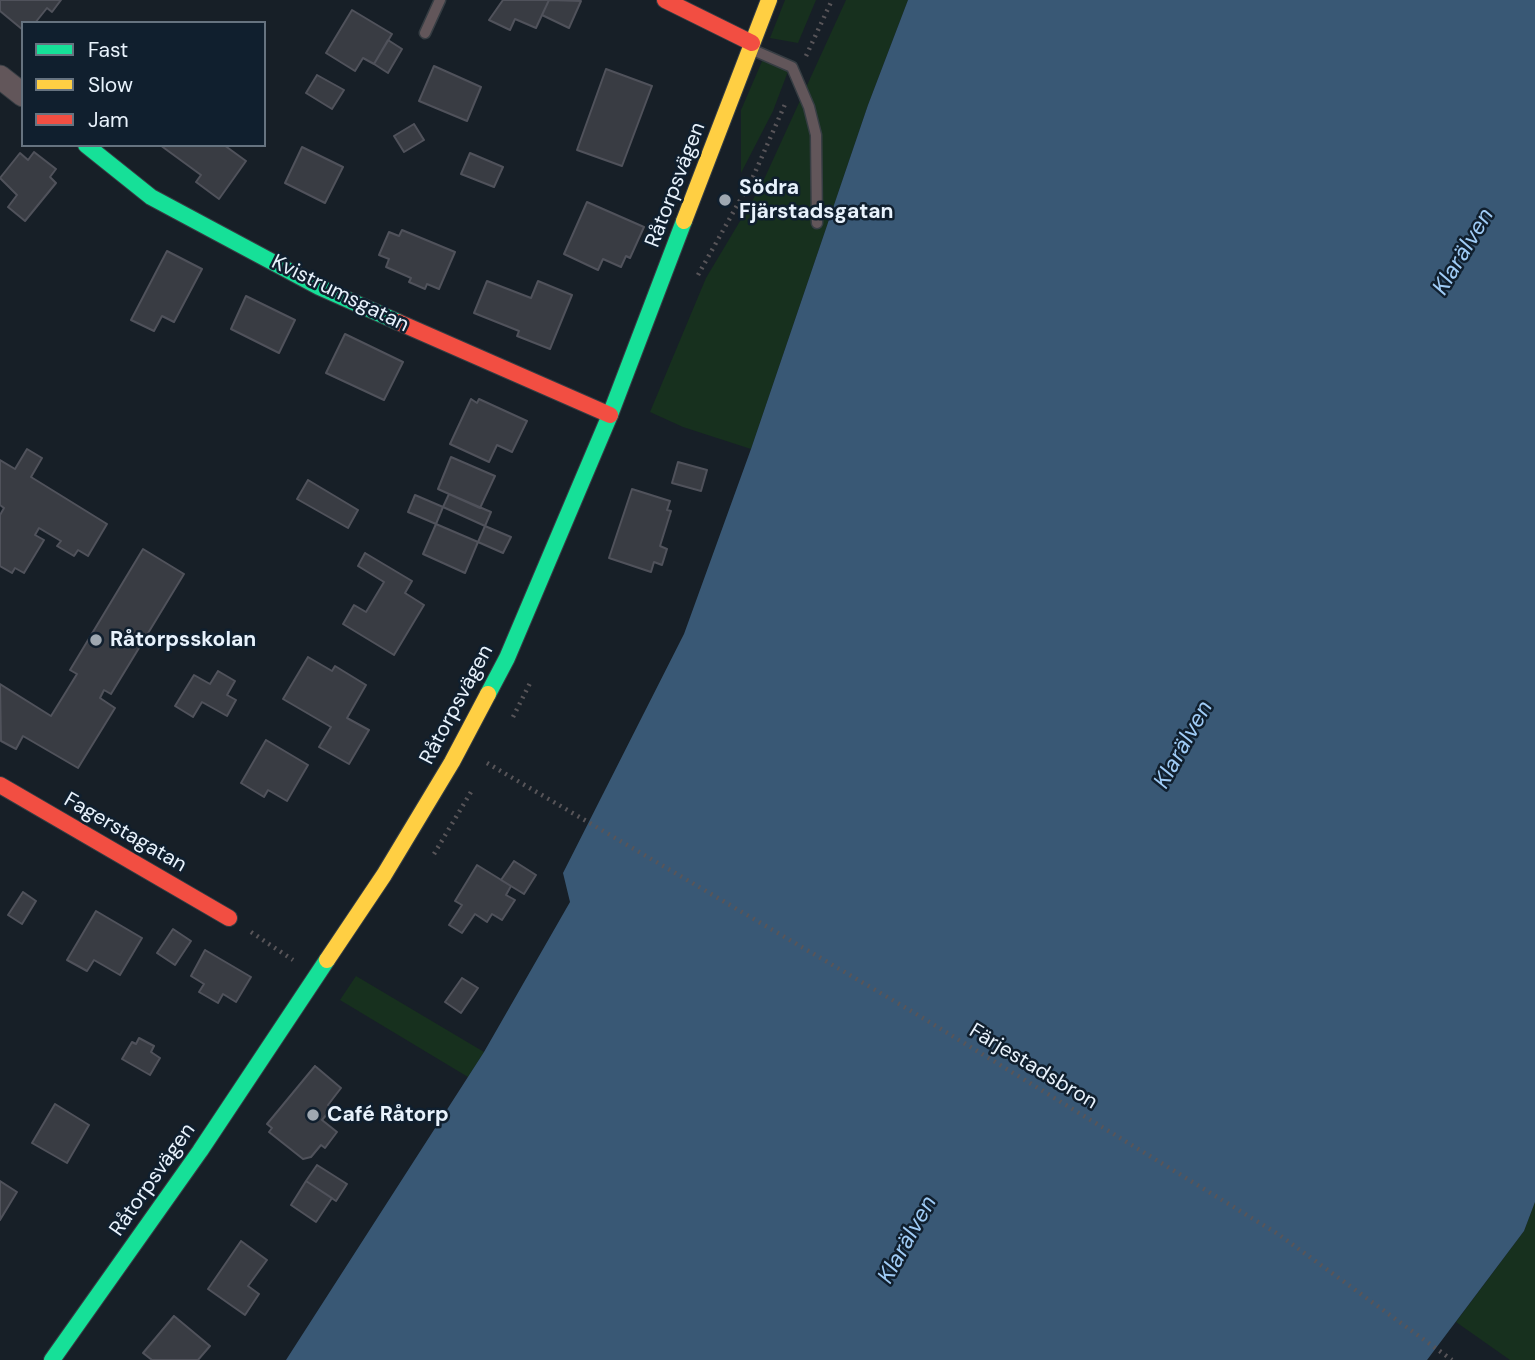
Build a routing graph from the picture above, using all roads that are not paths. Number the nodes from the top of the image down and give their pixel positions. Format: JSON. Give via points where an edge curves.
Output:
{"nodes":[{"id":1,"x":440,"y":0,"type":"edge"},
{"id":2,"x":665,"y":0,"type":"edge"},
{"id":3,"x":769,"y":0,"type":"edge"},
{"id":4,"x":425,"y":33,"type":"dead end"},
{"id":5,"x":751,"y":46,"type":"junction"},
{"id":6,"x":88,"y":147,"type":"edge"},
{"id":7,"x":817,"y":223,"type":"dead end"},
{"id":8,"x":610,"y":415,"type":"junction"},
{"id":9,"x":0,"y":785,"type":"edge"},
{"id":10,"x":229,"y":918,"type":"road end"},
{"id":11,"x":52,"y":1360,"type":"edge"}],
"edges":[{"from":1,"to":4,"type":"lane"},
{"from":2,"to":5,"type":"street"},
{"from":3,"to":5,"type":"street","name":"Råtorpsvägen"},
{"from":5,"to":7,"type":"lane","via":[[786,62],[797,76],[816,135]]},
{"from":5,"to":8,"type":"street","name":"Råtorpsvägen"},
{"from":6,"to":8,"type":"street","name":"Kvistrumsgatan","via":[[151,197],[319,287]]},
{"from":8,"to":11,"type":"street","name":"Råtorpsvägen","via":[[507,658],[415,824],[200,1150]]},
{"from":9,"to":10,"type":"street","name":"Fagerstagatan"}]}
